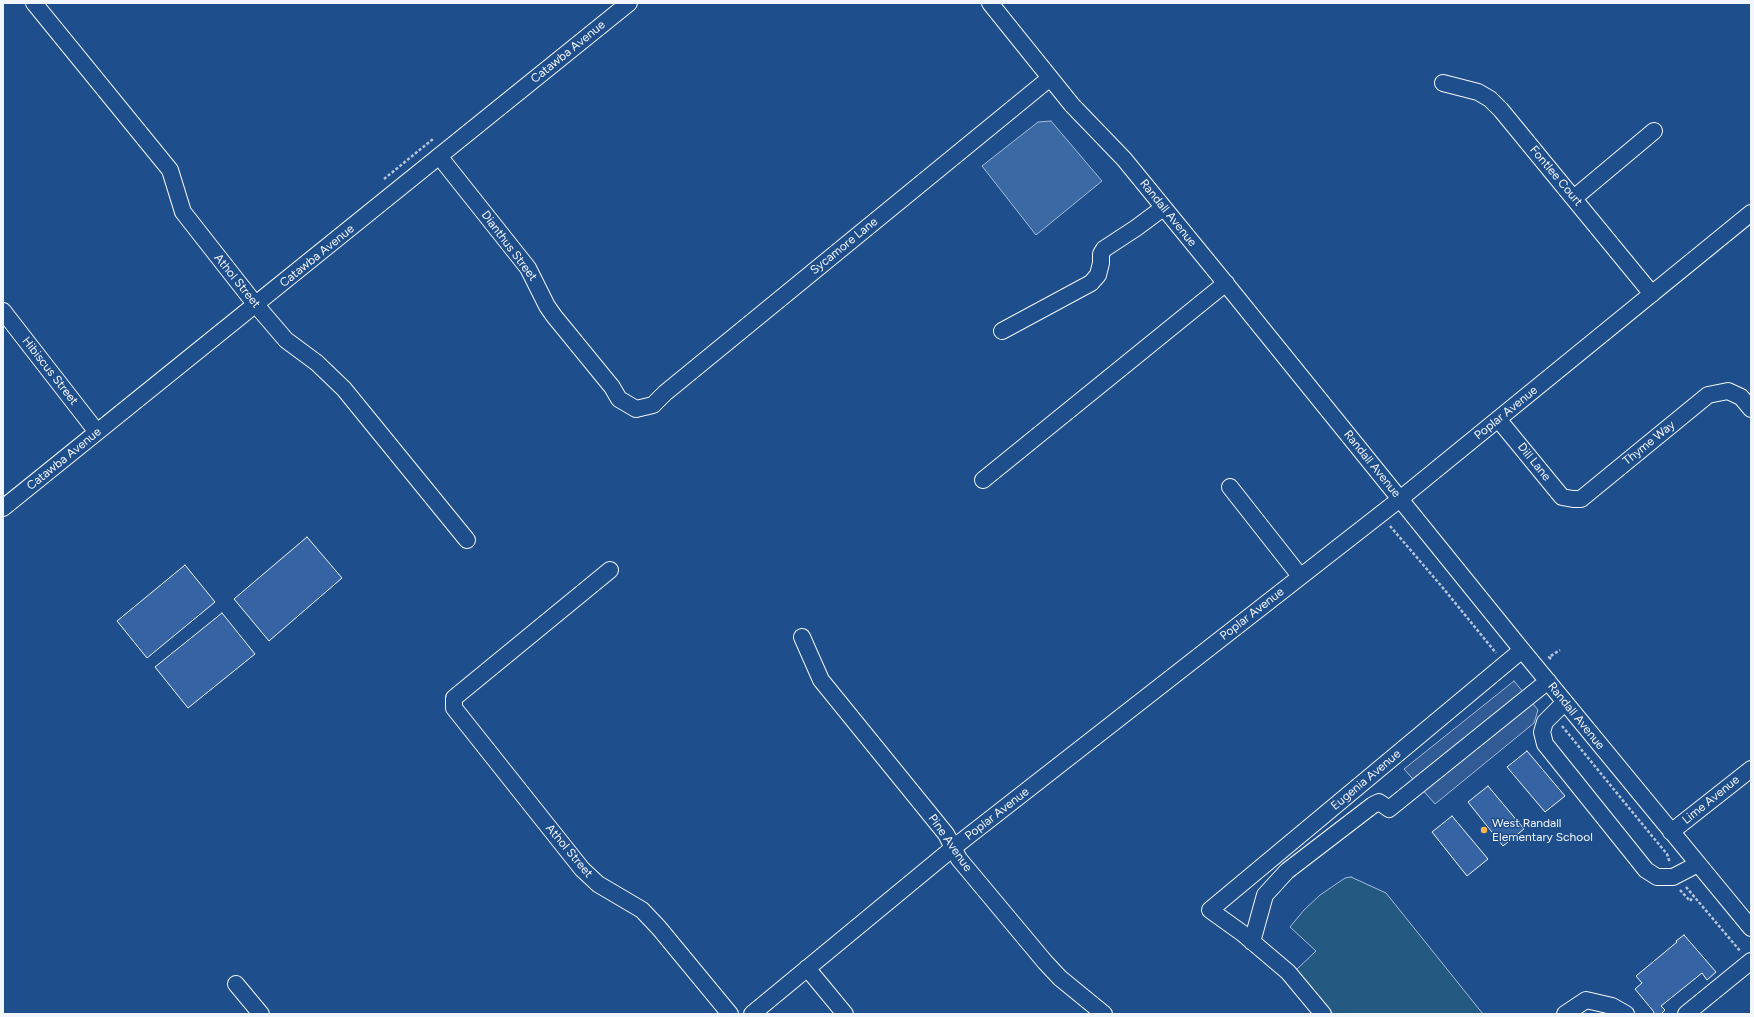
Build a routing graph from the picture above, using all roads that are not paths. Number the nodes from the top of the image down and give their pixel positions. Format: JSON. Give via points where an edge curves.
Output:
{"nodes":[{"id":1,"x":34,"y":3,"type":"edge"},
{"id":2,"x":629,"y":3,"type":"edge"},
{"id":3,"x":990,"y":3,"type":"edge"},
{"id":4,"x":1050,"y":78,"type":"junction"},
{"id":5,"x":1443,"y":83,"type":"dead end"},
{"id":6,"x":1654,"y":131,"type":"dead end"},
{"id":7,"x":439,"y":156,"type":"junction"},
{"id":8,"x":1574,"y":198,"type":"junction"},
{"id":9,"x":1163,"y":208,"type":"junction"},
{"id":10,"x":1751,"y":213,"type":"edge"},
{"id":11,"x":1226,"y":283,"type":"junction"},
{"id":12,"x":1652,"y":294,"type":"junction"},
{"id":13,"x":256,"y":305,"type":"junction"},
{"id":14,"x":3,"y":311,"type":"edge"},
{"id":15,"x":1002,"y":331,"type":"dead end"},
{"id":16,"x":636,"y":409,"type":"joint"},
{"id":17,"x":1751,"y":409,"type":"edge"},
{"id":18,"x":1498,"y":419,"type":"junction"},
{"id":19,"x":97,"y":432,"type":"junction"},
{"id":20,"x":983,"y":480,"type":"dead end"},
{"id":21,"x":1230,"y":487,"type":"dead end"},
{"id":22,"x":1400,"y":499,"type":"junction"},
{"id":23,"x":1573,"y":500,"type":"joint"},
{"id":24,"x":3,"y":508,"type":"edge"},
{"id":25,"x":467,"y":540,"type":"dead end"},
{"id":26,"x":610,"y":570,"type":"dead end"},
{"id":27,"x":1300,"y":576,"type":"junction"},
{"id":28,"x":802,"y":637,"type":"dead end"},
{"id":29,"x":1522,"y":650,"type":"junction"},
{"id":30,"x":1548,"y":681,"type":"junction"},
{"id":31,"x":1565,"y":702,"type":"junction"},
{"id":32,"x":1751,"y":768,"type":"edge"},
{"id":33,"x":1672,"y":832,"type":"junction"},
{"id":34,"x":953,"y":848,"type":"junction"},
{"id":35,"x":1698,"y":864,"type":"junction"},
{"id":36,"x":1751,"y":928,"type":"edge"},
{"id":37,"x":1252,"y":942,"type":"junction"},
{"id":38,"x":1750,"y":962,"type":"edge"},
{"id":39,"x":807,"y":968,"type":"junction"},
{"id":40,"x":236,"y":984,"type":"dead end"},
{"id":41,"x":261,"y":1014,"type":"edge"},
{"id":42,"x":730,"y":1014,"type":"edge"},
{"id":43,"x":752,"y":1014,"type":"edge"},
{"id":44,"x":845,"y":1014,"type":"edge"},
{"id":45,"x":1104,"y":1014,"type":"edge"},
{"id":46,"x":1323,"y":1014,"type":"edge"},
{"id":47,"x":1565,"y":1014,"type":"edge"},
{"id":48,"x":1626,"y":1014,"type":"edge"},
{"id":49,"x":1686,"y":1014,"type":"edge"}],
"edges":[{"from":1,"to":13,"type":"street","name":"Athol Street","via":[[170,170],[182,212]]},
{"from":2,"to":7,"type":"street","name":"Catawba Avenue"},
{"from":3,"to":4,"type":"street","name":"Randall Avenue"},
{"from":4,"to":9,"type":"street","name":"Randall Avenue","via":[[1124,159]]},
{"from":4,"to":16,"type":"street","name":"Sycamore Lane","via":[[665,393],[654,405]]},
{"from":5,"to":8,"type":"street","name":"Fontlee Court","via":[[1478,92],[1490,99]]},
{"from":6,"to":8,"type":"street"},
{"from":7,"to":13,"type":"street","name":"Catawba Avenue"},
{"from":7,"to":16,"type":"street","name":"Dianthus Street","via":[[528,268],[554,316],[619,399]]},
{"from":8,"to":12,"type":"street","name":"Fontlee Court"},
{"from":9,"to":11,"type":"street","name":"Randall Avenue"},
{"from":9,"to":15,"type":"street","via":[[1104,249],[1098,276],[1091,283]]},
{"from":10,"to":12,"type":"street","name":"Poplar Avenue"},
{"from":11,"to":20,"type":"street"},
{"from":11,"to":22,"type":"street","name":"Randall Avenue"},
{"from":12,"to":18,"type":"street","name":"Poplar Avenue"},
{"from":13,"to":19,"type":"street","name":"Catawba Avenue"},
{"from":13,"to":25,"type":"street","name":"Athol Street","via":[[286,340],[317,363],[344,389]]},
{"from":14,"to":19,"type":"street","name":"Hibiscus Street"},
{"from":17,"to":23,"type":"street","name":"Thyme Way","via":[[1741,397],[1728,391],[1708,395],[1581,499]]},
{"from":18,"to":22,"type":"street","name":"Poplar Avenue"},
{"from":18,"to":23,"type":"street","name":"Dill Lane","via":[[1562,497]]},
{"from":19,"to":24,"type":"street","name":"Catawba Avenue"},
{"from":21,"to":27,"type":"street"},
{"from":22,"to":27,"type":"street","name":"Poplar Avenue"},
{"from":22,"to":29,"type":"street","name":"Randall Avenue"},
{"from":26,"to":42,"type":"street","name":"Athol Street","via":[[454,698],[454,708],[582,869],[598,884],[642,910]]},
{"from":27,"to":34,"type":"street","name":"Poplar Avenue"},
{"from":28,"to":34,"type":"street","name":"Pine Avenue","via":[[821,680],[946,834]]},
{"from":29,"to":30,"type":"street","name":"Randall Avenue"},
{"from":29,"to":37,"type":"street","name":"Eugenia Avenue","via":[[1210,910]]},
{"from":30,"to":31,"type":"street","name":"Randall Avenue"},
{"from":30,"to":37,"type":"street","via":[[1389,809],[1379,802],[1373,805],[1287,871],[1265,895]]},
{"from":31,"to":33,"type":"street","name":"Randall Avenue"},
{"from":31,"to":35,"type":"street","via":[[1545,722],[1542,732],[1545,744],[1646,870],[1657,877],[1672,877]]},
{"from":32,"to":33,"type":"street","name":"Lime Avenue"},
{"from":33,"to":35,"type":"street","name":"Randall Avenue"},
{"from":34,"to":39,"type":"street","name":"Poplar Avenue"},
{"from":34,"to":45,"type":"street","name":"Pine Avenue","via":[[959,860],[1045,962],[1060,978]]},
{"from":35,"to":36,"type":"street","name":"Randall Avenue"},
{"from":37,"to":46,"type":"street","via":[[1288,972]]},
{"from":38,"to":49,"type":"street"},
{"from":39,"to":43,"type":"street","name":"Poplar Avenue"},
{"from":39,"to":44,"type":"street"},
{"from":40,"to":41,"type":"street"},
{"from":47,"to":48,"type":"street","via":[[1586,1000],[1612,1006]]}]}
